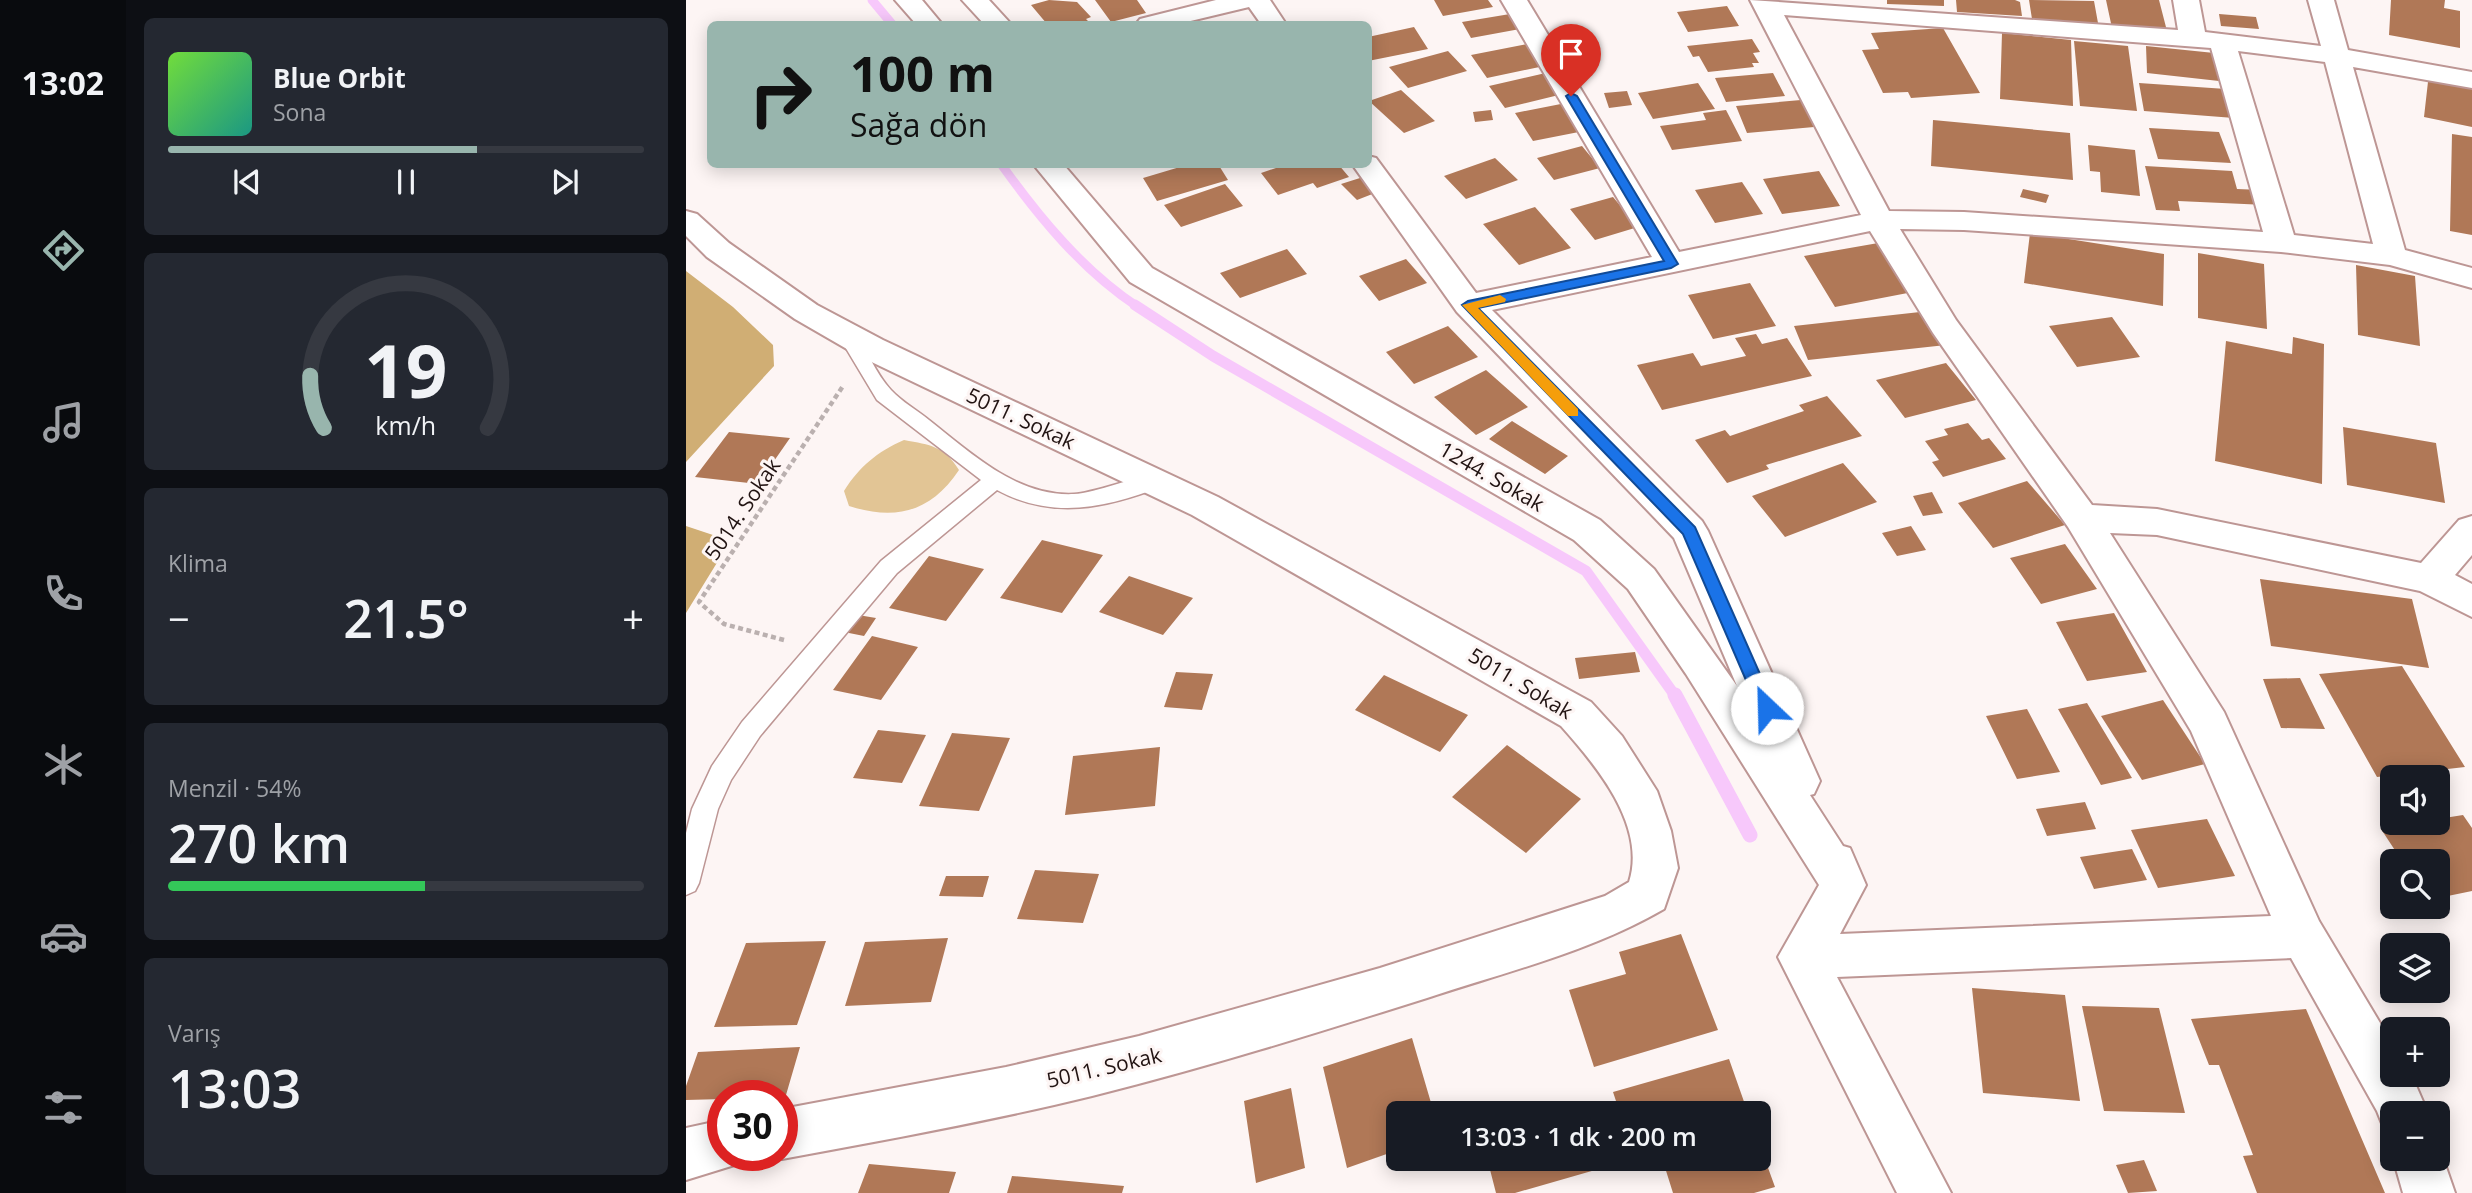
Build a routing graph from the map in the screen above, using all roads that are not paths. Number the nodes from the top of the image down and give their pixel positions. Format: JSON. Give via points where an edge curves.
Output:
{"nodes":[{"id":1,"x":908,"y":0,"type":"edge"},
{"id":2,"x":975,"y":0,"type":"edge"},
{"id":3,"x":1247,"y":0,"type":"edge"},
{"id":4,"x":1257,"y":0,"type":"edge"},
{"id":5,"x":1514,"y":0,"type":"edge"},
{"id":6,"x":2186,"y":0,"type":"edge"},
{"id":7,"x":2321,"y":0,"type":"edge"},
{"id":8,"x":1764,"y":3,"type":"edge"},
{"id":9,"x":926,"y":21,"type":"edge"},
{"id":10,"x":995,"y":21,"type":"edge"},
{"id":11,"x":1161,"y":21,"type":"edge"},
{"id":12,"x":1271,"y":21,"type":"edge"},
{"id":13,"x":2193,"y":39,"type":"junction"},
{"id":14,"x":2222,"y":41,"type":"junction"},
{"id":15,"x":2336,"y":56,"type":"junction"},
{"id":16,"x":2472,"y":80,"type":"edge"},
{"id":17,"x":1050,"y":168,"type":"edge"},
{"id":18,"x":1369,"y":168,"type":"edge"},
{"id":19,"x":686,"y":220,"type":"edge"},
{"id":20,"x":1879,"y":220,"type":"junction"},
{"id":21,"x":2281,"y":243,"type":"junction"},
{"id":22,"x":2390,"y":256,"type":"junction"},
{"id":23,"x":1671,"y":264,"type":"junction"},
{"id":24,"x":2472,"y":278,"type":"edge"},
{"id":25,"x":1468,"y":305,"type":"junction"},
{"id":26,"x":854,"y":347,"type":"junction"},
{"id":27,"x":997,"y":479,"type":"junction"},
{"id":28,"x":1155,"y":481,"type":"junction"},
{"id":29,"x":2081,"y":517,"type":"junction"},
{"id":30,"x":2472,"y":530,"type":"edge"},
{"id":31,"x":2429,"y":579,"type":"junction"},
{"id":32,"x":2472,"y":602,"type":"edge"},
{"id":33,"x":686,"y":883,"type":"edge"},
{"id":34,"x":1844,"y":885,"type":"junction"},
{"id":35,"x":2304,"y":936,"type":"junction"},
{"id":36,"x":1801,"y":957,"type":"junction"},
{"id":37,"x":2399,"y":1101,"type":"edge"},
{"id":38,"x":798,"y":1131,"type":"edge"},
{"id":39,"x":707,"y":1149,"type":"edge"},
{"id":40,"x":686,"y":1154,"type":"edge"},
{"id":41,"x":2422,"y":1171,"type":"edge"},
{"id":42,"x":1925,"y":1193,"type":"edge"},
{"id":43,"x":2430,"y":1193,"type":"edge"}],
"edges":[{"from":1,"to":9,"type":"street"},
{"from":2,"to":10,"type":"street"},
{"from":3,"to":11,"type":"street"},
{"from":4,"to":12,"type":"street"},
{"from":5,"to":23,"type":"street"},
{"from":6,"to":13,"type":"street"},
{"from":7,"to":15,"type":"street"},
{"from":8,"to":13,"type":"street"},
{"from":8,"to":20,"type":"street"},
{"from":13,"to":14,"type":"street"},
{"from":14,"to":15,"type":"street"},
{"from":14,"to":21,"type":"street"},
{"from":15,"to":16,"type":"street"},
{"from":15,"to":22,"type":"street"},
{"from":17,"to":34,"type":"street","name":"1244. Sokak","via":[[1141,275],[1587,530],[1641,579]]},
{"from":18,"to":25,"type":"street"},
{"from":19,"to":26,"type":"street","name":"5011. Sokak","via":[[759,282]]},
{"from":20,"to":21,"type":"street","via":[[1964,221]]},
{"from":20,"to":23,"type":"street"},
{"from":20,"to":29,"type":"street","via":[[1944,326]]},
{"from":21,"to":22,"type":"street"},
{"from":22,"to":24,"type":"street"},
{"from":23,"to":25,"type":"street"},
{"from":25,"to":34,"type":"street","via":[[1689,531]]},
{"from":26,"to":27,"type":"lane","via":[[885,396]]},
{"from":26,"to":28,"type":"street","name":"5011. Sokak"},
{"from":27,"to":28,"type":"lane","via":[[1024,493],[1069,501],[1114,496]]},
{"from":27,"to":33,"type":"lane","via":[[889,567],[751,729],[721,774],[705,809]]},
{"from":28,"to":38,"type":"street","name":"5011. Sokak","via":[[1576,714],[1607,748],[1636,791],[1656,868],[1648,895],[1618,912],[1472,962],[1177,1050],[932,1106]]},
{"from":29,"to":31,"type":"street","via":[[2157,522]]},
{"from":29,"to":35,"type":"street","via":[[2209,724]]},
{"from":30,"to":31,"type":"street"},
{"from":31,"to":32,"type":"street"},
{"from":34,"to":36,"type":"street"},
{"from":35,"to":36,"type":"street"},
{"from":35,"to":37,"type":"street"},
{"from":36,"to":42,"type":"street"},
{"from":39,"to":40,"type":"street"},
{"from":41,"to":43,"type":"street"}]}
